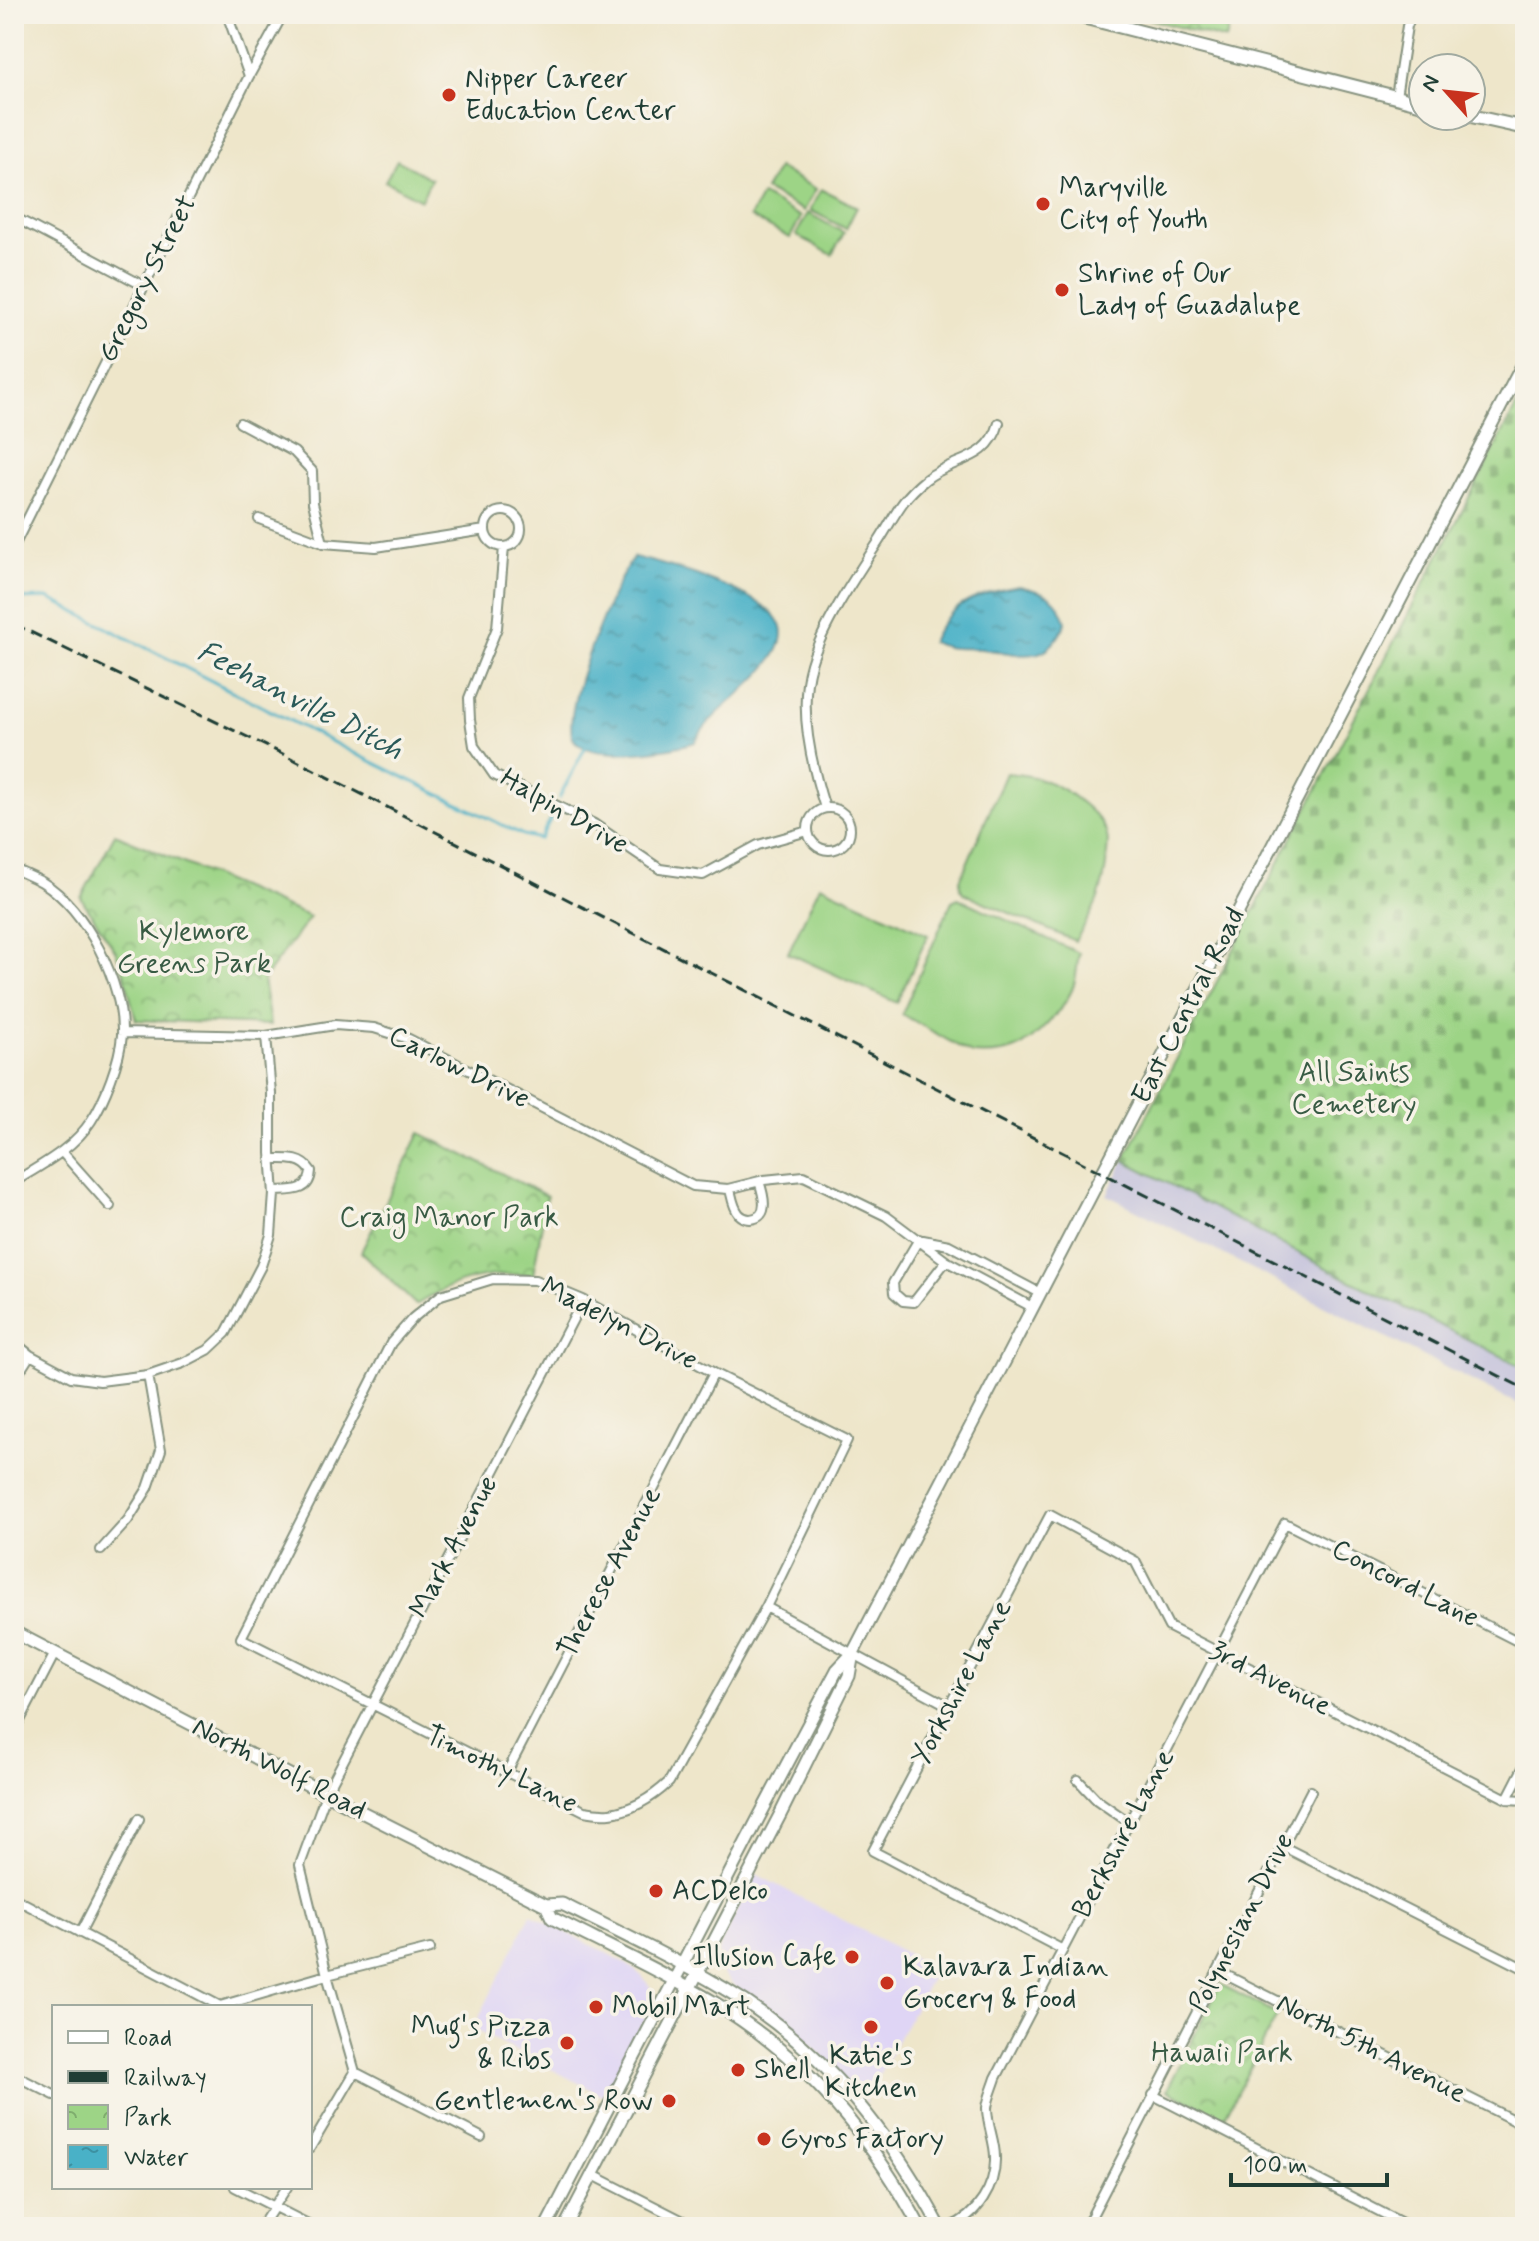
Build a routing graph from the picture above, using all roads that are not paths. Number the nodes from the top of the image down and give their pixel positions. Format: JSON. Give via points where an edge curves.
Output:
{"nodes":[{"id":1,"x":227,"y":14,"type":"edge"},
{"id":2,"x":283,"y":14,"type":"edge"},
{"id":3,"x":1071,"y":14,"type":"edge"},
{"id":4,"x":1412,"y":14,"type":"edge"},
{"id":5,"x":249,"y":76,"type":"junction"},
{"id":6,"x":1396,"y":97,"type":"junction"},
{"id":7,"x":1407,"y":100,"type":"edge"},
{"id":8,"x":1487,"y":120,"type":"edge"},
{"id":9,"x":1525,"y":128,"type":"edge"},
{"id":10,"x":14,"y":217,"type":"edge"},
{"id":11,"x":144,"y":286,"type":"junction"},
{"id":12,"x":1525,"y":360,"type":"edge"},
{"id":13,"x":240,"y":423,"type":"dead end"},
{"id":14,"x":999,"y":423,"type":"dead end"},
{"id":15,"x":259,"y":519,"type":"dead end"},
{"id":16,"x":485,"y":530,"type":"junction"},
{"id":17,"x":323,"y":543,"type":"junction"},
{"id":18,"x":14,"y":546,"type":"edge"},
{"id":19,"x":504,"y":547,"type":"junction"},
{"id":20,"x":825,"y":808,"type":"junction"},
{"id":21,"x":808,"y":831,"type":"junction"},
{"id":22,"x":14,"y":869,"type":"edge"},
{"id":23,"x":122,"y":1033,"type":"junction"},
{"id":24,"x":266,"y":1036,"type":"junction"},
{"id":25,"x":62,"y":1152,"type":"junction"},
{"id":26,"x":271,"y":1159,"type":"junction"},
{"id":27,"x":759,"y":1181,"type":"junction"},
{"id":28,"x":14,"y":1182,"type":"edge"},
{"id":29,"x":730,"y":1189,"type":"junction"},
{"id":30,"x":274,"y":1191,"type":"junction"},
{"id":31,"x":110,"y":1206,"type":"dead end"},
{"id":32,"x":919,"y":1239,"type":"junction"},
{"id":33,"x":946,"y":1261,"type":"junction"},
{"id":34,"x":1040,"y":1293,"type":"junction"},
{"id":35,"x":583,"y":1300,"type":"junction"},
{"id":36,"x":1032,"y":1307,"type":"junction"},
{"id":37,"x":14,"y":1342,"type":"edge"},
{"id":38,"x":30,"y":1355,"type":"junction"},
{"id":39,"x":714,"y":1373,"type":"junction"},
{"id":40,"x":148,"y":1375,"type":"junction"},
{"id":41,"x":14,"y":1380,"type":"edge"},
{"id":42,"x":847,"y":1440,"type":"joint"},
{"id":43,"x":1050,"y":1515,"type":"joint"},
{"id":44,"x":1285,"y":1523,"type":"joint"},
{"id":45,"x":101,"y":1550,"type":"dead end"},
{"id":46,"x":766,"y":1607,"type":"junction"},
{"id":47,"x":14,"y":1632,"type":"edge"},
{"id":48,"x":241,"y":1638,"type":"joint"},
{"id":49,"x":1525,"y":1645,"type":"edge"},
{"id":50,"x":55,"y":1653,"type":"junction"},
{"id":51,"x":853,"y":1653,"type":"junction"},
{"id":52,"x":1217,"y":1653,"type":"junction"},
{"id":53,"x":371,"y":1705,"type":"junction"},
{"id":54,"x":949,"y":1706,"type":"junction"},
{"id":55,"x":14,"y":1732,"type":"edge"},
{"id":56,"x":1525,"y":1764,"type":"edge"},
{"id":57,"x":506,"y":1774,"type":"junction"},
{"id":58,"x":1078,"y":1780,"type":"dead end"},
{"id":59,"x":1311,"y":1791,"type":"dead end"},
{"id":60,"x":326,"y":1794,"type":"junction"},
{"id":61,"x":1507,"y":1799,"type":"junction"},
{"id":62,"x":1525,"y":1800,"type":"edge"},
{"id":63,"x":139,"y":1819,"type":"dead end"},
{"id":64,"x":1130,"y":1823,"type":"junction"},
{"id":65,"x":1282,"y":1846,"type":"junction"},
{"id":66,"x":14,"y":1898,"type":"edge"},
{"id":67,"x":546,"y":1905,"type":"junction"},
{"id":68,"x":80,"y":1933,"type":"junction"},
{"id":69,"x":430,"y":1949,"type":"dead end"},
{"id":70,"x":1063,"y":1950,"type":"junction"},
{"id":71,"x":682,"y":1965,"type":"junction"},
{"id":72,"x":1525,"y":1969,"type":"edge"},
{"id":73,"x":1218,"y":1971,"type":"junction"},
{"id":74,"x":697,"y":1973,"type":"junction"},
{"id":75,"x":327,"y":1975,"type":"junction"},
{"id":76,"x":674,"y":1981,"type":"junction"},
{"id":77,"x":689,"y":1989,"type":"junction"},
{"id":78,"x":218,"y":2005,"type":"edge"},
{"id":79,"x":223,"y":2005,"type":"edge"},
{"id":80,"x":355,"y":2072,"type":"junction"},
{"id":81,"x":14,"y":2075,"type":"edge"},
{"id":82,"x":52,"y":2094,"type":"edge"},
{"id":83,"x":1153,"y":2095,"type":"junction"},
{"id":84,"x":1525,"y":2126,"type":"edge"},
{"id":85,"x":481,"y":2137,"type":"dead end"},
{"id":86,"x":312,"y":2145,"type":"edge"},
{"id":87,"x":593,"y":2175,"type":"junction"},
{"id":88,"x":239,"y":2189,"type":"edge"},
{"id":89,"x":286,"y":2189,"type":"edge"},
{"id":90,"x":275,"y":2207,"type":"junction"},
{"id":91,"x":1087,"y":2223,"type":"edge"},
{"id":92,"x":261,"y":2227,"type":"edge"},
{"id":93,"x":314,"y":2227,"type":"edge"},
{"id":94,"x":546,"y":2227,"type":"edge"},
{"id":95,"x":565,"y":2227,"type":"edge"},
{"id":96,"x":695,"y":2227,"type":"edge"},
{"id":97,"x":920,"y":2227,"type":"edge"},
{"id":98,"x":940,"y":2227,"type":"edge"},
{"id":99,"x":950,"y":2227,"type":"edge"},
{"id":100,"x":1103,"y":2227,"type":"edge"},
{"id":101,"x":1410,"y":2227,"type":"edge"}],
"edges":[{"from":1,"to":5,"type":"street"},
{"from":2,"to":5,"type":"street","name":"Gregory Street"},
{"from":3,"to":6,"type":"main road"},
{"from":4,"to":6,"type":"street"},
{"from":5,"to":11,"type":"street","name":"Gregory Street"},
{"from":6,"to":7,"type":"main road"},
{"from":8,"to":9,"type":"main road"},
{"from":10,"to":11,"type":"street"},
{"from":11,"to":18,"type":"street","name":"Gregory Street"},
{"from":12,"to":34,"type":"main road","name":"East Central Road"},
{"from":13,"to":17,"type":"street","via":[[294,452],[312,471]]},
{"from":14,"to":20,"type":"street","via":[[987,447],[939,470],[905,497],[819,645],[807,683],[806,716]]},
{"from":15,"to":17,"type":"street"},
{"from":16,"to":17,"type":"street","via":[[376,547]]},
{"from":16,"to":19,"type":"street","via":[[491,543]]},
{"from":16,"to":19,"type":"street","via":[[495,513],[515,516],[520,535]]},
{"from":19,"to":21,"type":"street","name":"Halpin Drive","via":[[497,628],[469,698],[474,746],[494,775],[594,824],[660,869],[703,875],[758,845]]},
{"from":20,"to":21,"type":"street","via":[[810,819]]},
{"from":20,"to":21,"type":"street","via":[[845,814],[851,828],[846,842],[827,850],[814,844]]},
{"from":22,"to":23,"type":"street","via":[[44,883],[76,911],[117,995]]},
{"from":23,"to":24,"type":"street","name":"Carlow Drive"},
{"from":23,"to":25,"type":"street","via":[[118,1060],[90,1123]]},
{"from":24,"to":26,"type":"street"},
{"from":24,"to":29,"type":"street","name":"Carlow Drive","via":[[335,1025],[374,1028],[409,1039],[693,1186]]},
{"from":25,"to":28,"type":"street"},
{"from":25,"to":31,"type":"street"},
{"from":26,"to":30,"type":"street"},
{"from":26,"to":30,"type":"street","via":[[297,1160],[311,1171],[303,1189]]},
{"from":27,"to":29,"type":"street","name":"Carlow Drive"},
{"from":27,"to":29,"type":"street","via":[[765,1203],[756,1218],[740,1216]]},
{"from":27,"to":32,"type":"street","name":"Carlow Drive","via":[[804,1176],[886,1216]]},
{"from":30,"to":40,"type":"street","via":[[271,1235],[261,1266],[226,1333],[208,1350]]},
{"from":32,"to":33,"type":"street","name":"Carlow Drive"},
{"from":32,"to":33,"type":"street","via":[[893,1283],[903,1301],[914,1302]]},
{"from":32,"to":34,"type":"street","name":"Carlow Drive","via":[[949,1245]]},
{"from":33,"to":36,"type":"street","name":"Carlow Drive"},
{"from":34,"to":36,"type":"main road","name":"East Central Road"},
{"from":35,"to":39,"type":"street","name":"Madelyn Drive"},
{"from":35,"to":48,"type":"street","name":"Madelyn Drive","via":[[535,1280],[493,1279],[441,1295],[413,1318],[391,1343]]},
{"from":35,"to":53,"type":"street","name":"Mark Avenue"},
{"from":36,"to":51,"type":"main road","name":"East Central Road"},
{"from":37,"to":38,"type":"street"},
{"from":38,"to":40,"type":"street","via":[[71,1377],[100,1381]]},
{"from":38,"to":41,"type":"street"},
{"from":39,"to":42,"type":"street","name":"Madelyn Drive"},
{"from":39,"to":57,"type":"street","name":"Therese Avenue"},
{"from":40,"to":45,"type":"street","via":[[161,1450],[148,1488]]},
{"from":42,"to":46,"type":"street","name":"Timothy Lane"},
{"from":43,"to":52,"type":"street","name":"3rd Avenue","via":[[1135,1561],[1169,1627]]},
{"from":43,"to":54,"type":"street","name":"Yorkshire Lane"},
{"from":44,"to":49,"type":"street","name":"Concord Lane"},
{"from":44,"to":52,"type":"street","name":"Berkshire Lane"},
{"from":46,"to":51,"type":"street"},
{"from":46,"to":57,"type":"street","name":"Timothy Lane","via":[[669,1782],[656,1794],[610,1813],[584,1811]]},
{"from":47,"to":50,"type":"main road","name":"North Wolf Road"},
{"from":48,"to":53,"type":"street","name":"Timothy Lane"},
{"from":50,"to":55,"type":"street"},
{"from":50,"to":60,"type":"main road","name":"North Wolf Road"},
{"from":51,"to":54,"type":"street"},
{"from":51,"to":71,"type":"main road","name":"East Central Road","via":[[837,1670]]},
{"from":51,"to":74,"type":"main road","name":"East Central Road","via":[[849,1676]]},
{"from":52,"to":61,"type":"street","name":"3rd Avenue"},
{"from":52,"to":64,"type":"street","name":"Berkshire Lane"},
{"from":53,"to":57,"type":"street","name":"Timothy Lane"},
{"from":53,"to":60,"type":"street","name":"Mark Avenue"},
{"from":54,"to":70,"type":"street","name":"Yorkshire Lane","via":[[873,1851]]},
{"from":56,"to":61,"type":"street"},
{"from":58,"to":64,"type":"street"},
{"from":59,"to":65,"type":"street","name":"Polynesian Drive"},
{"from":60,"to":67,"type":"main road","name":"North Wolf Road"},
{"from":60,"to":75,"type":"street","name":"Mark Avenue","via":[[300,1865]]},
{"from":61,"to":62,"type":"street","name":"3rd Avenue"},
{"from":63,"to":68,"type":"street"},
{"from":64,"to":70,"type":"street","name":"Berkshire Lane"},
{"from":65,"to":72,"type":"street"},
{"from":65,"to":73,"type":"street","name":"Polynesian Drive"},
{"from":66,"to":68,"type":"street"},
{"from":67,"to":71,"type":"main road","name":"North Wolf Road","via":[[562,1904]]},
{"from":67,"to":76,"type":"main road","name":"North Wolf Road","via":[[552,1918]]},
{"from":68,"to":78,"type":"street"},
{"from":69,"to":75,"type":"street"},
{"from":70,"to":99,"type":"street","name":"Berkshire Lane","via":[[987,2103],[993,2179],[973,2212]]},
{"from":71,"to":74,"type":"main road","name":"North Wolf Road"},
{"from":71,"to":76,"type":"main road","name":"East Central Road"},
{"from":73,"to":83,"type":"street","name":"Polynesian Drive"},
{"from":73,"to":84,"type":"street","name":"North 5th Avenue"},
{"from":74,"to":77,"type":"main road","name":"East Central Road"},
{"from":74,"to":98,"type":"main road","name":"North Wolf Road","via":[[768,2017],[833,2075],[889,2141]]},
{"from":75,"to":79,"type":"street"},
{"from":75,"to":80,"type":"street","name":"Mark Avenue"},
{"from":76,"to":77,"type":"main road","name":"North Wolf Road"},
{"from":76,"to":94,"type":"main road","name":"East Central Road"},
{"from":77,"to":87,"type":"main road","name":"East Central Road"},
{"from":77,"to":97,"type":"main road","name":"North Wolf Road","via":[[749,2026],[821,2087],[874,2151]]},
{"from":80,"to":85,"type":"street"},
{"from":80,"to":86,"type":"street"},
{"from":81,"to":82,"type":"street"},
{"from":83,"to":91,"type":"street","name":"Polynesian Drive"},
{"from":83,"to":101,"type":"street"},
{"from":87,"to":95,"type":"main road","name":"East Central Road"},
{"from":87,"to":96,"type":"street"},
{"from":88,"to":90,"type":"street"},
{"from":89,"to":90,"type":"street"},
{"from":90,"to":92,"type":"street"},
{"from":90,"to":93,"type":"street"},
{"from":91,"to":100,"type":"street"}]}
